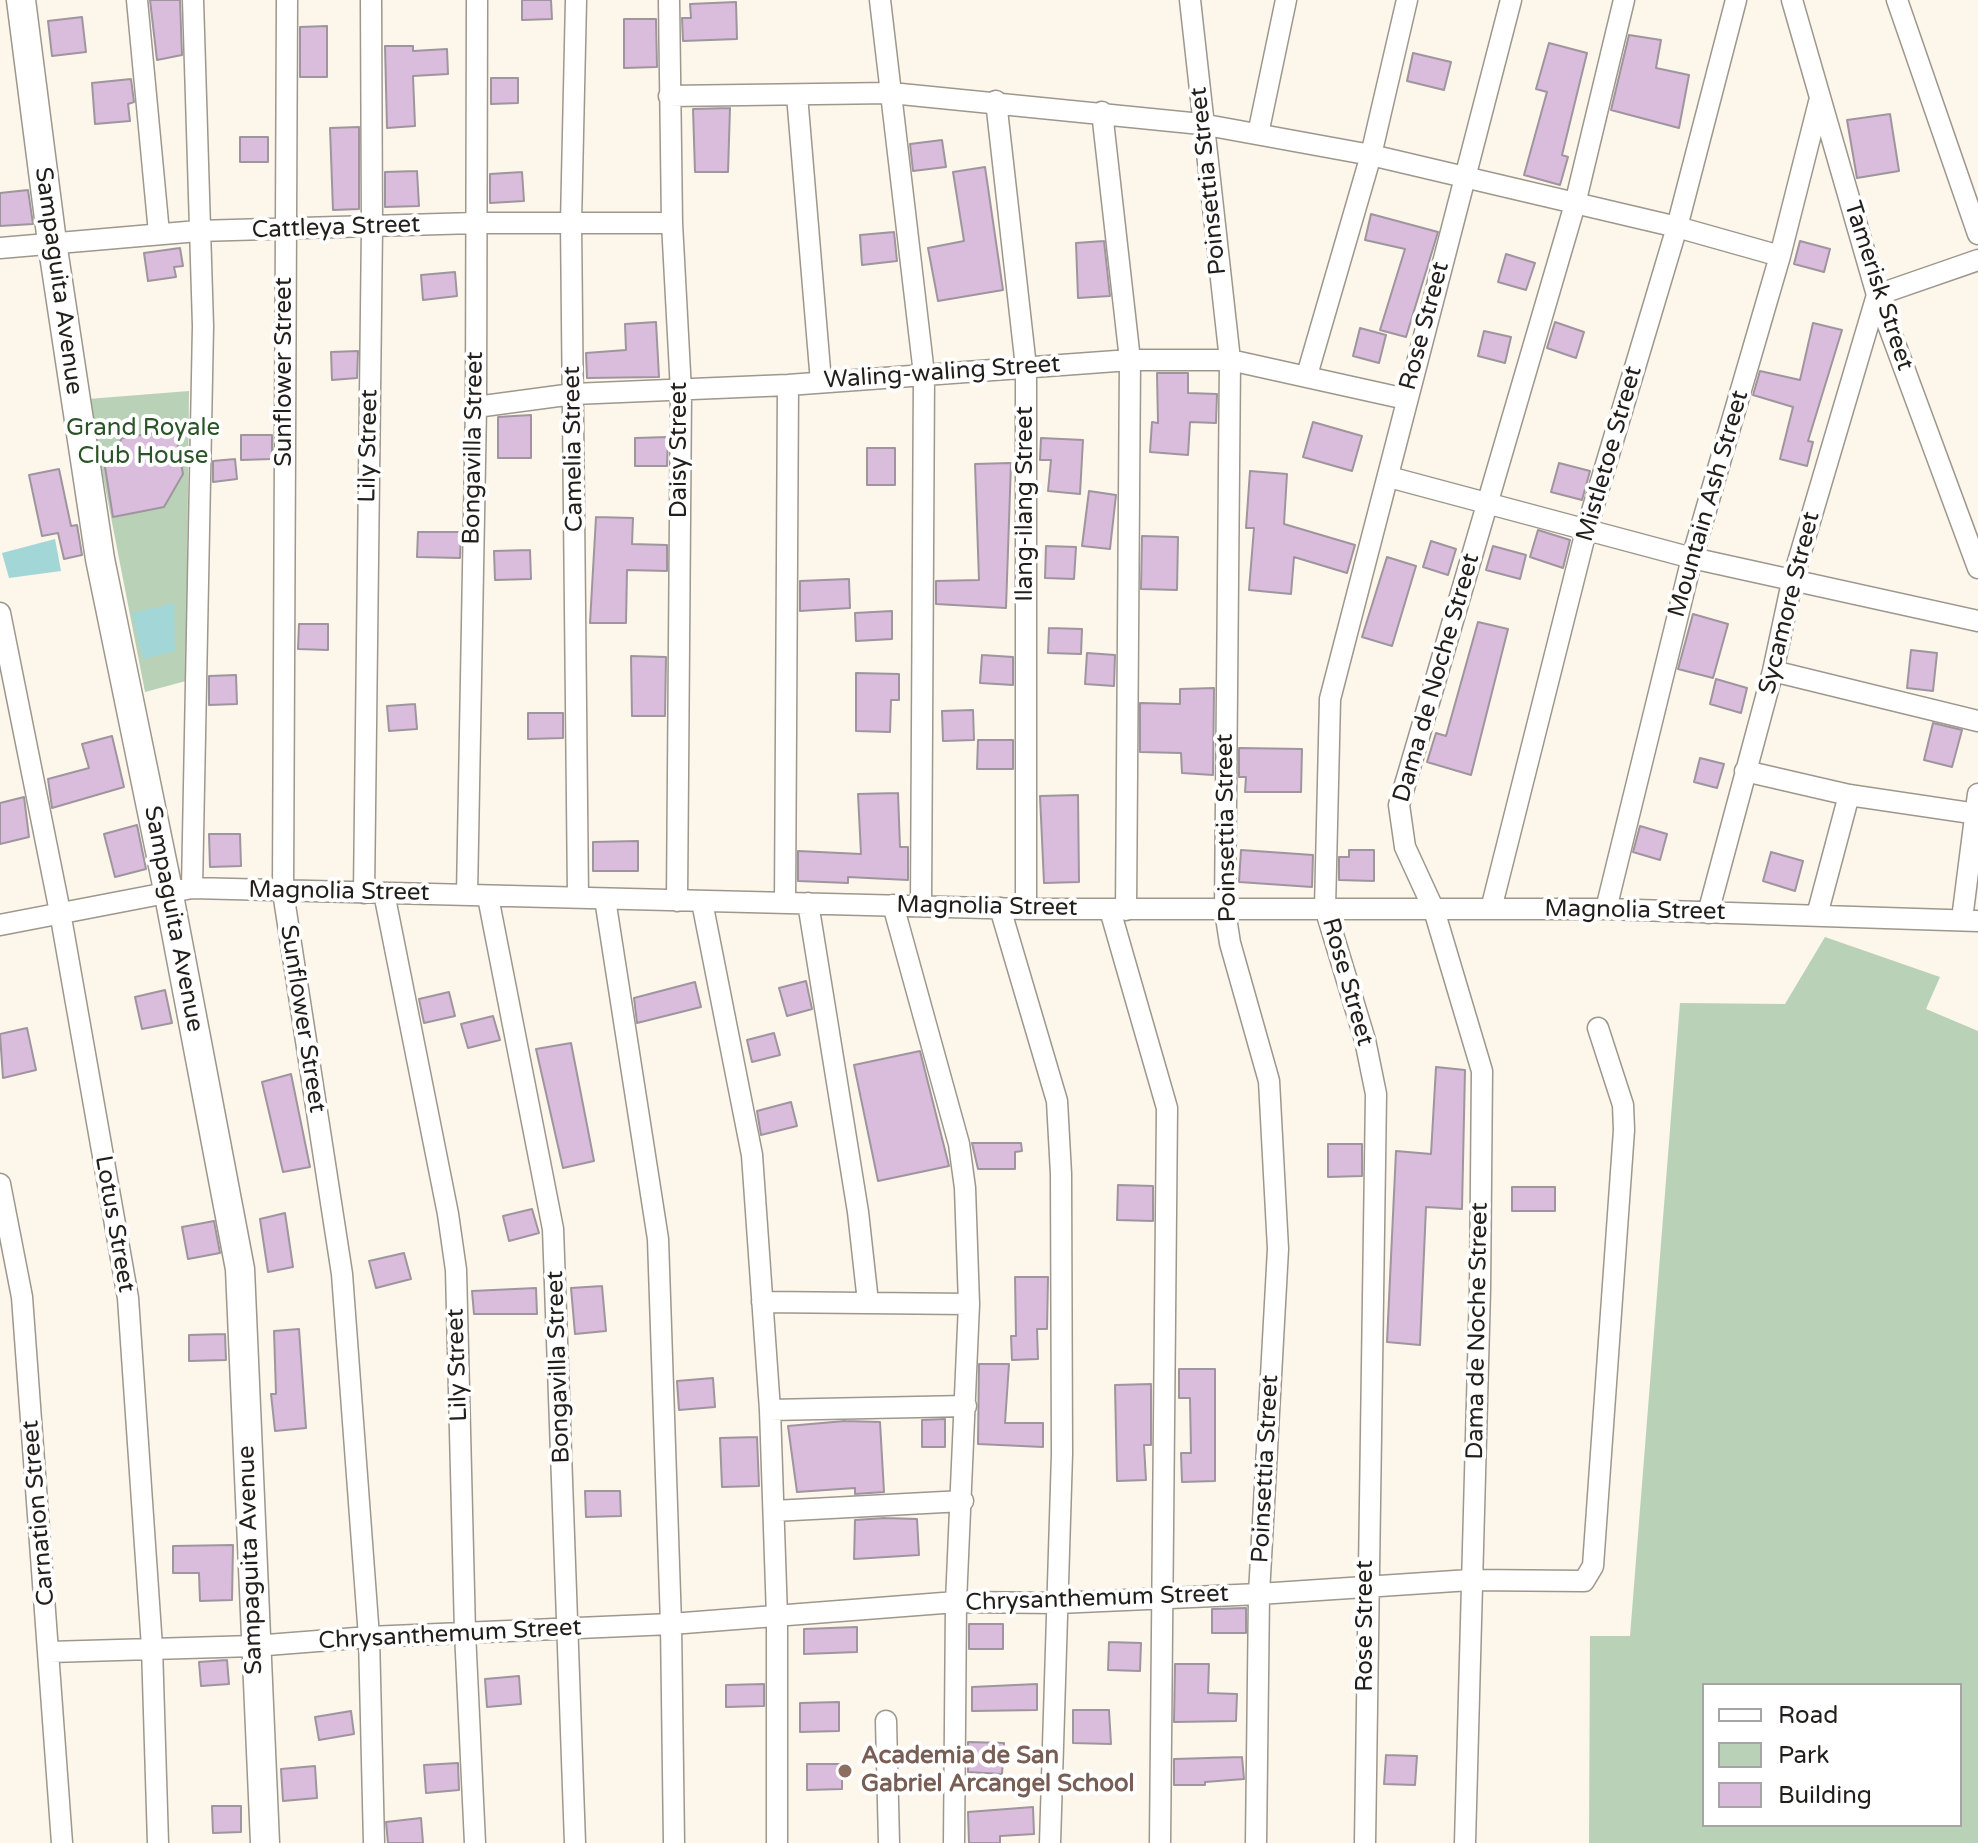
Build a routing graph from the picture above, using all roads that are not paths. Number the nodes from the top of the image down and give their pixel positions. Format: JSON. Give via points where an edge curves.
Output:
{"nodes":[{"id":1,"x":21,"y":0,"type":"edge"},
{"id":2,"x":137,"y":0,"type":"edge"},
{"id":3,"x":193,"y":0,"type":"edge"},
{"id":4,"x":287,"y":0,"type":"edge"},
{"id":5,"x":371,"y":0,"type":"edge"},
{"id":6,"x":477,"y":0,"type":"edge"},
{"id":7,"x":576,"y":0,"type":"edge"},
{"id":8,"x":669,"y":0,"type":"edge"},
{"id":9,"x":880,"y":0,"type":"edge"},
{"id":10,"x":1190,"y":0,"type":"edge"},
{"id":11,"x":1286,"y":0,"type":"edge"},
{"id":12,"x":1407,"y":0,"type":"edge"},
{"id":13,"x":1511,"y":0,"type":"edge"},
{"id":14,"x":1624,"y":0,"type":"edge"},
{"id":15,"x":1736,"y":0,"type":"edge"},
{"id":16,"x":1792,"y":0,"type":"edge"},
{"id":17,"x":1897,"y":0,"type":"edge"},
{"id":18,"x":891,"y":93,"type":"junction"},
{"id":19,"x":797,"y":95,"type":"junction"},
{"id":20,"x":669,"y":96,"type":"junction"},
{"id":21,"x":996,"y":101,"type":"junction"},
{"id":22,"x":1819,"y":102,"type":"junction"},
{"id":23,"x":1102,"y":112,"type":"junction"},
{"id":24,"x":1201,"y":124,"type":"junction"},
{"id":25,"x":1258,"y":134,"type":"junction"},
{"id":26,"x":1371,"y":155,"type":"junction"},
{"id":27,"x":1463,"y":179,"type":"junction"},
{"id":28,"x":1575,"y":204,"type":"junction"},
{"id":29,"x":475,"y":223,"type":"junction"},
{"id":30,"x":571,"y":223,"type":"junction"},
{"id":31,"x":672,"y":223,"type":"junction"},
{"id":32,"x":372,"y":227,"type":"junction"},
{"id":33,"x":1677,"y":227,"type":"junction"},
{"id":34,"x":286,"y":229,"type":"junction"},
{"id":35,"x":198,"y":231,"type":"junction"},
{"id":36,"x":159,"y":233,"type":"junction"},
{"id":37,"x":1978,"y":234,"type":"edge"},
{"id":38,"x":52,"y":242,"type":"junction"},
{"id":39,"x":0,"y":248,"type":"edge"},
{"id":40,"x":1780,"y":256,"type":"junction"},
{"id":41,"x":1978,"y":260,"type":"edge"},
{"id":42,"x":1877,"y":295,"type":"junction"},
{"id":43,"x":1130,"y":360,"type":"junction"},
{"id":44,"x":1230,"y":360,"type":"junction"},
{"id":45,"x":1026,"y":367,"type":"junction"},
{"id":46,"x":924,"y":374,"type":"junction"},
{"id":47,"x":1307,"y":375,"type":"junction"},
{"id":48,"x":821,"y":382,"type":"junction"},
{"id":49,"x":788,"y":385,"type":"junction"},
{"id":50,"x":681,"y":391,"type":"junction"},
{"id":51,"x":573,"y":394,"type":"junction"},
{"id":52,"x":1406,"y":399,"type":"junction"},
{"id":53,"x":476,"y":407,"type":"junction"},
{"id":54,"x":1389,"y":477,"type":"junction"},
{"id":55,"x":1486,"y":505,"type":"junction"},
{"id":56,"x":1586,"y":531,"type":"junction"},
{"id":57,"x":1692,"y":558,"type":"junction"},
{"id":58,"x":1978,"y":568,"type":"edge"},
{"id":59,"x":1792,"y":582,"type":"junction"},
{"id":60,"x":0,"y":613,"type":"edge"},
{"id":61,"x":1978,"y":621,"type":"edge"},
{"id":62,"x":1773,"y":671,"type":"junction"},
{"id":63,"x":1978,"y":721,"type":"edge"},
{"id":64,"x":1745,"y":771,"type":"junction"},
{"id":65,"x":1849,"y":795,"type":"junction"},
{"id":66,"x":1977,"y":807,"type":"edge"},
{"id":67,"x":180,"y":889,"type":"junction"},
{"id":68,"x":283,"y":892,"type":"junction"},
{"id":69,"x":374,"y":893,"type":"junction"},
{"id":70,"x":478,"y":896,"type":"junction"},
{"id":71,"x":578,"y":897,"type":"junction"},
{"id":72,"x":605,"y":899,"type":"junction"},
{"id":73,"x":677,"y":901,"type":"junction"},
{"id":74,"x":702,"y":902,"type":"junction"},
{"id":75,"x":785,"y":903,"type":"junction"},
{"id":76,"x":808,"y":903,"type":"junction"},
{"id":77,"x":921,"y":904,"type":"junction"},
{"id":78,"x":893,"y":905,"type":"junction"},
{"id":79,"x":1000,"y":908,"type":"junction"},
{"id":80,"x":1325,"y":908,"type":"junction"},
{"id":81,"x":1026,"y":909,"type":"junction"},
{"id":82,"x":1491,"y":909,"type":"junction"},
{"id":83,"x":1606,"y":909,"type":"junction"},
{"id":84,"x":1118,"y":910,"type":"junction"},
{"id":85,"x":1434,"y":910,"type":"junction"},
{"id":86,"x":1225,"y":911,"type":"junction"},
{"id":87,"x":60,"y":912,"type":"junction"},
{"id":88,"x":1708,"y":913,"type":"junction"},
{"id":89,"x":1817,"y":915,"type":"junction"},
{"id":90,"x":1970,"y":920,"type":"edge"},
{"id":91,"x":0,"y":925,"type":"edge"},
{"id":92,"x":1598,"y":1028,"type":"dead end"},
{"id":93,"x":0,"y":1184,"type":"edge"},
{"id":94,"x":762,"y":1302,"type":"junction"},
{"id":95,"x":868,"y":1302,"type":"junction"},
{"id":96,"x":969,"y":1304,"type":"junction"},
{"id":97,"x":966,"y":1406,"type":"junction"},
{"id":98,"x":770,"y":1410,"type":"junction"},
{"id":99,"x":963,"y":1501,"type":"junction"},
{"id":100,"x":774,"y":1511,"type":"junction"},
{"id":101,"x":1470,"y":1580,"type":"junction"},
{"id":102,"x":1366,"y":1586,"type":"junction"},
{"id":103,"x":1259,"y":1594,"type":"junction"},
{"id":104,"x":1163,"y":1596,"type":"junction"},
{"id":105,"x":956,"y":1602,"type":"junction"},
{"id":106,"x":1058,"y":1603,"type":"junction"},
{"id":107,"x":777,"y":1617,"type":"junction"},
{"id":108,"x":671,"y":1624,"type":"junction"},
{"id":109,"x":569,"y":1628,"type":"junction"},
{"id":110,"x":465,"y":1632,"type":"junction"},
{"id":111,"x":369,"y":1637,"type":"junction"},
{"id":112,"x":254,"y":1646,"type":"junction"},
{"id":113,"x":152,"y":1647,"type":"junction"},
{"id":114,"x":50,"y":1652,"type":"junction"},
{"id":115,"x":886,"y":1721,"type":"dead end"},
{"id":116,"x":62,"y":1843,"type":"edge"},
{"id":117,"x":158,"y":1843,"type":"edge"},
{"id":118,"x":265,"y":1843,"type":"edge"},
{"id":119,"x":374,"y":1843,"type":"edge"},
{"id":120,"x":475,"y":1843,"type":"edge"},
{"id":121,"x":575,"y":1843,"type":"edge"},
{"id":122,"x":674,"y":1843,"type":"edge"},
{"id":123,"x":777,"y":1843,"type":"edge"},
{"id":124,"x":889,"y":1843,"type":"edge"},
{"id":125,"x":954,"y":1843,"type":"edge"},
{"id":126,"x":1050,"y":1843,"type":"edge"},
{"id":127,"x":1160,"y":1843,"type":"edge"},
{"id":128,"x":1256,"y":1843,"type":"edge"},
{"id":129,"x":1365,"y":1843,"type":"edge"},
{"id":130,"x":1465,"y":1843,"type":"edge"}],
"edges":[{"from":1,"to":38,"type":"main road","name":"Sampaguita Avenue"},
{"from":2,"to":36,"type":"street"},
{"from":3,"to":35,"type":"street"},
{"from":4,"to":34,"type":"street","name":"Sunflower Street"},
{"from":5,"to":32,"type":"street","name":"Lily Street"},
{"from":6,"to":29,"type":"street","name":"Bongavilla Street"},
{"from":7,"to":30,"type":"street","name":"Camelia Street"},
{"from":8,"to":20,"type":"street","name":"Daisy Street"},
{"from":9,"to":18,"type":"street"},
{"from":10,"to":24,"type":"street","name":"Poinsettia Street"},
{"from":11,"to":25,"type":"street"},
{"from":12,"to":26,"type":"street"},
{"from":13,"to":27,"type":"street","name":"Rose Street"},
{"from":14,"to":28,"type":"street","name":"Dama de Noche Street"},
{"from":15,"to":33,"type":"street","name":"Mistletoe Street"},
{"from":16,"to":22,"type":"street","name":"Tamerisk Street"},
{"from":17,"to":37,"type":"street"},
{"from":18,"to":19,"type":"street"},
{"from":18,"to":21,"type":"street"},
{"from":18,"to":46,"type":"street"},
{"from":19,"to":20,"type":"street"},
{"from":19,"to":48,"type":"street"},
{"from":20,"to":31,"type":"street","name":"Daisy Street"},
{"from":21,"to":23,"type":"street"},
{"from":21,"to":45,"type":"street","name":"Ilang-ilang Street"},
{"from":22,"to":40,"type":"street","name":"Mountain Ash Street"},
{"from":22,"to":42,"type":"street","name":"Tamerisk Street"},
{"from":23,"to":24,"type":"street"},
{"from":23,"to":43,"type":"street"},
{"from":24,"to":25,"type":"street"},
{"from":24,"to":44,"type":"street","name":"Poinsettia Street"},
{"from":25,"to":26,"type":"street"},
{"from":26,"to":27,"type":"street"},
{"from":26,"to":47,"type":"street"},
{"from":27,"to":28,"type":"street"},
{"from":27,"to":52,"type":"street","name":"Rose Street"},
{"from":28,"to":33,"type":"street"},
{"from":28,"to":55,"type":"street","name":"Dama de Noche Street"},
{"from":29,"to":30,"type":"street","name":"Cattleya Street"},
{"from":29,"to":32,"type":"street","name":"Cattleya Street"},
{"from":29,"to":53,"type":"street","name":"Bongavilla Street"},
{"from":30,"to":31,"type":"street","name":"Cattleya Street"},
{"from":30,"to":51,"type":"street","name":"Camelia Street"},
{"from":31,"to":50,"type":"street","name":"Daisy Street"},
{"from":32,"to":34,"type":"street","name":"Cattleya Street"},
{"from":32,"to":69,"type":"street","name":"Lily Street"},
{"from":33,"to":40,"type":"street"},
{"from":33,"to":56,"type":"street","name":"Mistletoe Street"},
{"from":34,"to":35,"type":"street","name":"Cattleya Street"},
{"from":34,"to":68,"type":"street","name":"Sunflower Street"},
{"from":35,"to":36,"type":"street","name":"Cattleya Street"},
{"from":35,"to":67,"type":"street","via":[[203,326]]},
{"from":36,"to":38,"type":"street","name":"Cattleya Street"},
{"from":38,"to":39,"type":"street","name":"Cattleya Street"},
{"from":38,"to":67,"type":"main road","name":"Sampaguita Avenue","via":[[100,559]]},
{"from":40,"to":57,"type":"street","name":"Mountain Ash Street"},
{"from":41,"to":42,"type":"street"},
{"from":42,"to":58,"type":"street","name":"Tamerisk Street"},
{"from":42,"to":59,"type":"street","name":"Sycamore Street"},
{"from":43,"to":44,"type":"street","name":"Waling-waling Street"},
{"from":43,"to":45,"type":"street","name":"Waling-waling Street"},
{"from":43,"to":84,"type":"street"},
{"from":44,"to":47,"type":"street","name":"Waling-waling Street"},
{"from":44,"to":86,"type":"street","name":"Poinsettia Street"},
{"from":45,"to":46,"type":"street","name":"Waling-waling Street"},
{"from":45,"to":81,"type":"street","name":"Ilang-ilang Street"},
{"from":46,"to":48,"type":"street","name":"Waling-waling Street"},
{"from":46,"to":77,"type":"street"},
{"from":47,"to":52,"type":"street","name":"Waling-waling Street"},
{"from":48,"to":49,"type":"street","name":"Waling-waling Street"},
{"from":49,"to":50,"type":"street","name":"Waling-waling Street"},
{"from":49,"to":75,"type":"street"},
{"from":50,"to":51,"type":"street","name":"Waling-waling Street"},
{"from":50,"to":73,"type":"street","name":"Daisy Street"},
{"from":51,"to":53,"type":"street","name":"Waling-waling Street"},
{"from":51,"to":71,"type":"street","name":"Camelia Street"},
{"from":52,"to":54,"type":"street","name":"Rose Street"},
{"from":53,"to":70,"type":"street","name":"Bongavilla Street"},
{"from":54,"to":55,"type":"street"},
{"from":54,"to":80,"type":"street","name":"Rose Street","via":[[1330,699]]},
{"from":55,"to":56,"type":"street"},
{"from":55,"to":85,"type":"street","name":"Dama de Noche Street","via":[[1399,805],[1405,847]]},
{"from":56,"to":57,"type":"street"},
{"from":56,"to":82,"type":"street","name":"Mistletoe Street"},
{"from":57,"to":59,"type":"street"},
{"from":57,"to":83,"type":"street","name":"Mountain Ash Street"},
{"from":59,"to":61,"type":"street"},
{"from":59,"to":62,"type":"street","name":"Sycamore Street"},
{"from":60,"to":87,"type":"street","name":"Lotus Street"},
{"from":62,"to":63,"type":"street"},
{"from":62,"to":64,"type":"street","name":"Sycamore Street"},
{"from":64,"to":65,"type":"street"},
{"from":64,"to":88,"type":"street","name":"Sycamore Street"},
{"from":65,"to":66,"type":"street"},
{"from":65,"to":89,"type":"street"},
{"from":66,"to":90,"type":"street"},
{"from":67,"to":68,"type":"street","name":"Magnolia Street"},
{"from":67,"to":87,"type":"street","name":"Magnolia Street"},
{"from":67,"to":112,"type":"main road","name":"Sampaguita Avenue","via":[[240,1269]]},
{"from":68,"to":69,"type":"street","name":"Magnolia Street"},
{"from":68,"to":111,"type":"street","name":"Sunflower Street","via":[[342,1274]]},
{"from":69,"to":70,"type":"street","name":"Magnolia Street"},
{"from":69,"to":110,"type":"street","name":"Lily Street","via":[[448,1214],[456,1270]]},
{"from":70,"to":71,"type":"street","name":"Magnolia Street"},
{"from":70,"to":109,"type":"street","name":"Bongavilla Street","via":[[553,1229]]},
{"from":71,"to":72,"type":"street","name":"Magnolia Street"},
{"from":72,"to":73,"type":"street","name":"Magnolia Street"},
{"from":72,"to":108,"type":"street","via":[[658,1239]]},
{"from":73,"to":74,"type":"street","name":"Magnolia Street"},
{"from":74,"to":75,"type":"street","name":"Magnolia Street"},
{"from":74,"to":94,"type":"street","via":[[752,1155]]},
{"from":75,"to":76,"type":"street","name":"Magnolia Street"},
{"from":76,"to":78,"type":"street","name":"Magnolia Street"},
{"from":76,"to":95,"type":"street"},
{"from":77,"to":78,"type":"street","name":"Magnolia Street"},
{"from":77,"to":79,"type":"street","name":"Magnolia Street"},
{"from":78,"to":96,"type":"street","via":[[959,1144]]},
{"from":79,"to":81,"type":"street","name":"Magnolia Street"},
{"from":79,"to":106,"type":"street","via":[[1057,1101],[1063,1319]]},
{"from":80,"to":85,"type":"street","name":"Magnolia Street"},
{"from":80,"to":86,"type":"street","name":"Magnolia Street"},
{"from":80,"to":102,"type":"street","name":"Rose Street","via":[[1376,1094]]},
{"from":81,"to":84,"type":"street","name":"Magnolia Street"},
{"from":82,"to":83,"type":"street","name":"Magnolia Street"},
{"from":82,"to":85,"type":"street","name":"Magnolia Street"},
{"from":83,"to":88,"type":"street","name":"Magnolia Street"},
{"from":84,"to":86,"type":"street","name":"Magnolia Street"},
{"from":84,"to":104,"type":"street","via":[[1167,1108]]},
{"from":85,"to":101,"type":"street","name":"Dama de Noche Street","via":[[1482,1071]]},
{"from":86,"to":103,"type":"street","name":"Poinsettia Street","via":[[1269,1081],[1278,1249]]},
{"from":87,"to":91,"type":"street","name":"Magnolia Street"},
{"from":87,"to":113,"type":"street","name":"Lotus Street","via":[[128,1298]]},
{"from":88,"to":89,"type":"street","name":"Magnolia Street"},
{"from":89,"to":90,"type":"street","name":"Magnolia Street"},
{"from":92,"to":101,"type":"street","name":"Chrysanthemum Street","via":[[1623,1105],[1624,1130],[1593,1566],[1584,1581],[1576,1582]]},
{"from":93,"to":114,"type":"street","name":"Carnation Street","via":[[22,1297]]},
{"from":94,"to":95,"type":"street"},
{"from":94,"to":98,"type":"street"},
{"from":95,"to":96,"type":"street"},
{"from":96,"to":97,"type":"street"},
{"from":97,"to":98,"type":"street"},
{"from":97,"to":99,"type":"street"},
{"from":98,"to":100,"type":"street"},
{"from":99,"to":100,"type":"street"},
{"from":99,"to":105,"type":"street"},
{"from":100,"to":107,"type":"street"},
{"from":101,"to":102,"type":"street","name":"Chrysanthemum Street"},
{"from":101,"to":130,"type":"street","name":"Dama de Noche Street"},
{"from":102,"to":103,"type":"street","name":"Chrysanthemum Street"},
{"from":102,"to":129,"type":"street","name":"Rose Street"},
{"from":103,"to":104,"type":"street","name":"Chrysanthemum Street"},
{"from":103,"to":128,"type":"street","name":"Poinsettia Street"},
{"from":104,"to":106,"type":"street","name":"Chrysanthemum Street"},
{"from":104,"to":127,"type":"street"},
{"from":105,"to":106,"type":"street","name":"Chrysanthemum Street"},
{"from":105,"to":107,"type":"street","name":"Chrysanthemum Street"},
{"from":105,"to":125,"type":"street"},
{"from":106,"to":126,"type":"street"},
{"from":107,"to":108,"type":"street","name":"Chrysanthemum Street"},
{"from":107,"to":123,"type":"street"},
{"from":108,"to":109,"type":"street","name":"Chrysanthemum Street"},
{"from":108,"to":122,"type":"street"},
{"from":109,"to":110,"type":"street","name":"Chrysanthemum Street"},
{"from":109,"to":121,"type":"street","name":"Bongavilla Street"},
{"from":110,"to":111,"type":"street","name":"Chrysanthemum Street"},
{"from":110,"to":120,"type":"street","name":"Lily Street"},
{"from":111,"to":112,"type":"street","name":"Chrysanthemum Street"},
{"from":111,"to":119,"type":"street","name":"Sunflower Street"},
{"from":112,"to":113,"type":"street","name":"Chrysanthemum Street"},
{"from":112,"to":118,"type":"main road","name":"Sampaguita Avenue"},
{"from":113,"to":114,"type":"street","name":"Chrysanthemum Street"},
{"from":113,"to":117,"type":"street","name":"Lotus Street"},
{"from":114,"to":116,"type":"street","name":"Carnation Street"},
{"from":115,"to":124,"type":"street"}]}
